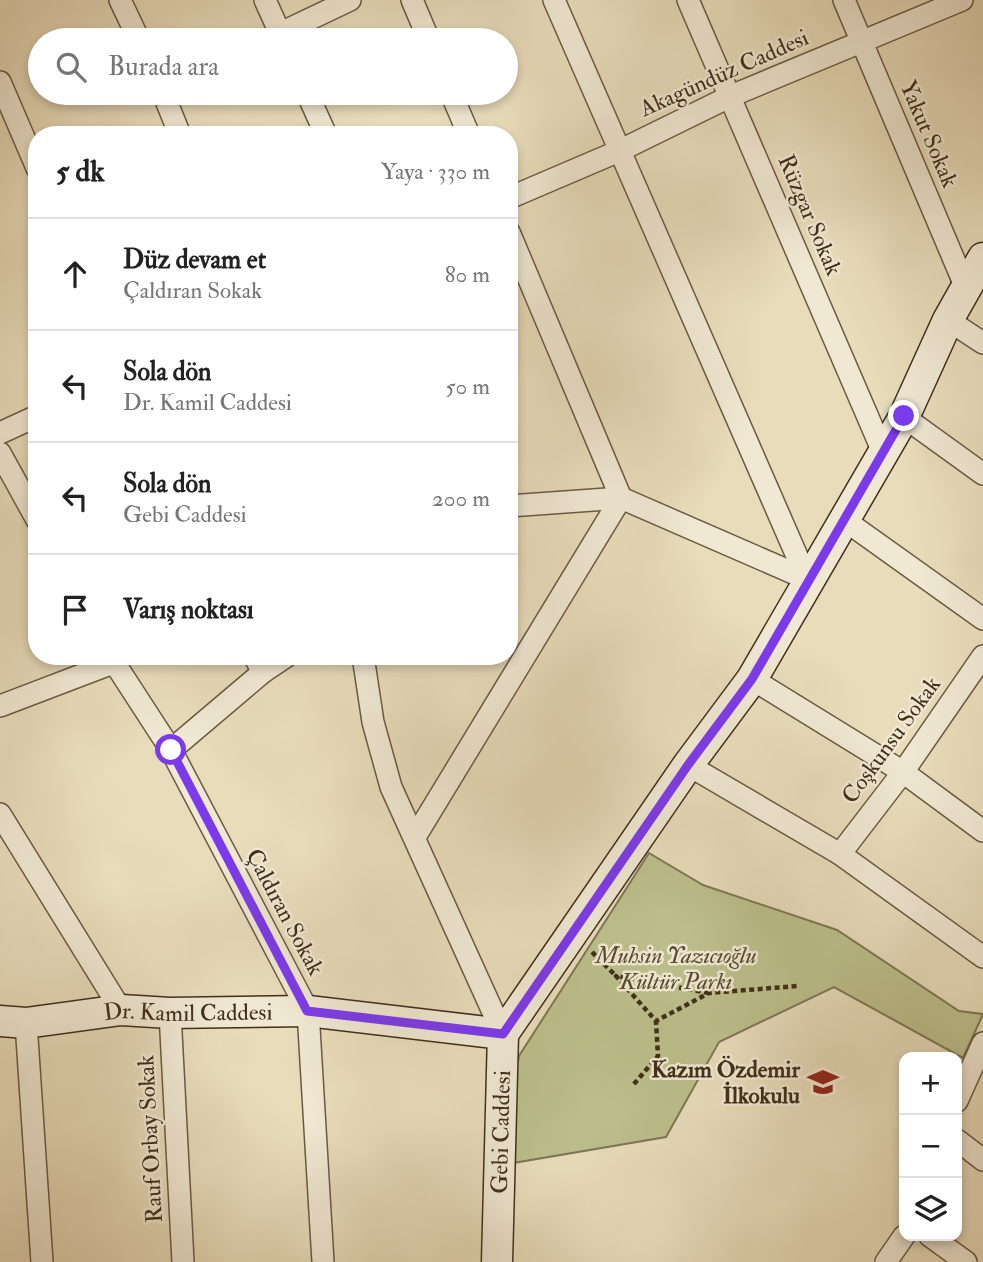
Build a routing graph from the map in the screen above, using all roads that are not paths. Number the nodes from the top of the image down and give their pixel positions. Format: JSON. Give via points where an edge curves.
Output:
{"nodes":[{"id":1,"x":120,"y":0,"type":"edge"},
{"id":2,"x":265,"y":0,"type":"edge"},
{"id":3,"x":351,"y":0,"type":"edge"},
{"id":4,"x":412,"y":0,"type":"edge"},
{"id":5,"x":554,"y":0,"type":"edge"},
{"id":6,"x":688,"y":0,"type":"edge"},
{"id":7,"x":844,"y":0,"type":"edge"},
{"id":8,"x":962,"y":0,"type":"edge"},
{"id":9,"x":133,"y":28,"type":"edge"},
{"id":10,"x":274,"y":28,"type":"edge"},
{"id":11,"x":296,"y":28,"type":"edge"},
{"id":12,"x":424,"y":28,"type":"edge"},
{"id":13,"x":861,"y":41,"type":"junction"},
{"id":14,"x":0,"y":82,"type":"edge"},
{"id":15,"x":731,"y":96,"type":"junction"},
{"id":16,"x":168,"y":105,"type":"edge"},
{"id":17,"x":312,"y":105,"type":"edge"},
{"id":18,"x":456,"y":105,"type":"edge"},
{"id":19,"x":176,"y":126,"type":"edge"},
{"id":20,"x":322,"y":126,"type":"edge"},
{"id":21,"x":464,"y":126,"type":"edge"},
{"id":22,"x":28,"y":147,"type":"edge"},
{"id":23,"x":620,"y":151,"type":"junction"},
{"id":24,"x":518,"y":194,"type":"edge"},
{"id":25,"x":518,"y":253,"type":"edge"},
{"id":26,"x":983,"y":258,"type":"edge"},
{"id":27,"x":966,"y":288,"type":"junction"},
{"id":28,"x":948,"y":320,"type":"junction"},
{"id":29,"x":983,"y":343,"type":"edge"},
{"id":30,"x":904,"y":416,"type":"junction"},
{"id":31,"x":28,"y":420,"type":"edge"},
{"id":32,"x":0,"y":433,"type":"edge"},
{"id":33,"x":883,"y":452,"type":"junction"},
{"id":34,"x":0,"y":453,"type":"edge"},
{"id":35,"x":983,"y":474,"type":"edge"},
{"id":36,"x":621,"y":498,"type":"junction"},
{"id":37,"x":28,"y":504,"type":"edge"},
{"id":38,"x":518,"y":505,"type":"edge"},
{"id":39,"x":843,"y":519,"type":"junction"},
{"id":40,"x":807,"y":579,"type":"junction"},
{"id":41,"x":983,"y":619,"type":"edge"},
{"id":42,"x":983,"y":656,"type":"edge"},
{"id":43,"x":100,"y":665,"type":"edge"},
{"id":44,"x":115,"y":665,"type":"edge"},
{"id":45,"x":257,"y":665,"type":"edge"},
{"id":46,"x":364,"y":665,"type":"edge"},
{"id":47,"x":752,"y":679,"type":"junction"},
{"id":48,"x":0,"y":706,"type":"edge"},
{"id":49,"x":171,"y":750,"type":"junction"},
{"id":50,"x":688,"y":765,"type":"junction"},
{"id":51,"x":903,"y":772,"type":"junction"},
{"id":52,"x":0,"y":814,"type":"edge"},
{"id":53,"x":983,"y":831,"type":"edge"},
{"id":54,"x":415,"y":837,"type":"junction"},
{"id":55,"x":840,"y":854,"type":"junction"},
{"id":56,"x":983,"y":957,"type":"edge"},
{"id":57,"x":121,"y":1010,"type":"junction"},
{"id":58,"x":307,"y":1011,"type":"junction"},
{"id":59,"x":170,"y":1013,"type":"junction"},
{"id":60,"x":13,"y":1022,"type":"edge"},
{"id":61,"x":503,"y":1034,"type":"junction"},
{"id":62,"x":983,"y":1043,"type":"edge"},
{"id":63,"x":962,"y":1090,"type":"edge"},
{"id":64,"x":962,"y":1144,"type":"edge"},
{"id":65,"x":983,"y":1160,"type":"edge"},
{"id":66,"x":901,"y":1241,"type":"edge"},
{"id":67,"x":937,"y":1241,"type":"edge"},
{"id":68,"x":42,"y":1262,"type":"edge"},
{"id":69,"x":183,"y":1262,"type":"edge"},
{"id":70,"x":323,"y":1262,"type":"edge"},
{"id":71,"x":498,"y":1262,"type":"edge"},
{"id":72,"x":886,"y":1262,"type":"edge"},
{"id":73,"x":966,"y":1262,"type":"edge"}],
"edges":[{"from":1,"to":9,"type":"street"},
{"from":2,"to":10,"type":"street"},
{"from":3,"to":11,"type":"street"},
{"from":4,"to":12,"type":"street"},
{"from":5,"to":23,"type":"street"},
{"from":6,"to":15,"type":"street","name":"Rüzgar Sokak"},
{"from":7,"to":13,"type":"street","name":"Yakut Sokak"},
{"from":8,"to":13,"type":"street","name":"Akagündüz Caddesi"},
{"from":13,"to":15,"type":"street","name":"Akagündüz Caddesi"},
{"from":13,"to":27,"type":"street","name":"Yakut Sokak"},
{"from":14,"to":22,"type":"street"},
{"from":15,"to":23,"type":"street","name":"Akagündüz Caddesi"},
{"from":15,"to":33,"type":"street","name":"Rüzgar Sokak"},
{"from":16,"to":19,"type":"street"},
{"from":17,"to":20,"type":"street"},
{"from":18,"to":21,"type":"street"},
{"from":23,"to":24,"type":"street","name":"Akagündüz Caddesi"},
{"from":23,"to":40,"type":"street"},
{"from":25,"to":36,"type":"street"},
{"from":26,"to":27,"type":"main road"},
{"from":27,"to":28,"type":"main road"},
{"from":28,"to":29,"type":"street"},
{"from":28,"to":30,"type":"main road"},
{"from":30,"to":33,"type":"main road"},
{"from":30,"to":35,"type":"street"},
{"from":31,"to":32,"type":"street"},
{"from":33,"to":39,"type":"main road"},
{"from":34,"to":37,"type":"street"},
{"from":36,"to":38,"type":"street"},
{"from":36,"to":40,"type":"street"},
{"from":36,"to":54,"type":"street"},
{"from":39,"to":40,"type":"main road"},
{"from":39,"to":41,"type":"street"},
{"from":40,"to":47,"type":"main road"},
{"from":42,"to":51,"type":"street","name":"Coşkunsu Sokak"},
{"from":43,"to":48,"type":"street"},
{"from":44,"to":49,"type":"street","name":"Çaldıran Sokak"},
{"from":45,"to":49,"type":"street"},
{"from":46,"to":54,"type":"street","via":[[373,722],[391,787]]},
{"from":47,"to":50,"type":"main road"},
{"from":47,"to":51,"type":"street"},
{"from":49,"to":58,"type":"street","name":"Çaldıran Sokak"},
{"from":50,"to":55,"type":"street"},
{"from":50,"to":61,"type":"main road"},
{"from":51,"to":53,"type":"street"},
{"from":51,"to":55,"type":"street","name":"Coşkunsu Sokak"},
{"from":52,"to":57,"type":"street"},
{"from":54,"to":61,"type":"street"},
{"from":55,"to":56,"type":"street"},
{"from":57,"to":59,"type":"main road","name":"Dr. Kamil Caddesi"},
{"from":57,"to":60,"type":"main road","name":"Dr. Kamil Caddesi"},
{"from":58,"to":59,"type":"main road","name":"Dr. Kamil Caddesi"},
{"from":58,"to":61,"type":"main road","name":"Dr. Kamil Caddesi"},
{"from":58,"to":70,"type":"street","name":"Çaldıran Sokak"},
{"from":59,"to":69,"type":"street","name":"Rauf Orbay Sokak"},
{"from":60,"to":68,"type":"street"},
{"from":61,"to":71,"type":"main road","name":"Gebi Caddesi"},
{"from":62,"to":63,"type":"street"},
{"from":64,"to":65,"type":"street"},
{"from":66,"to":72,"type":"street"},
{"from":67,"to":73,"type":"street"}]}
